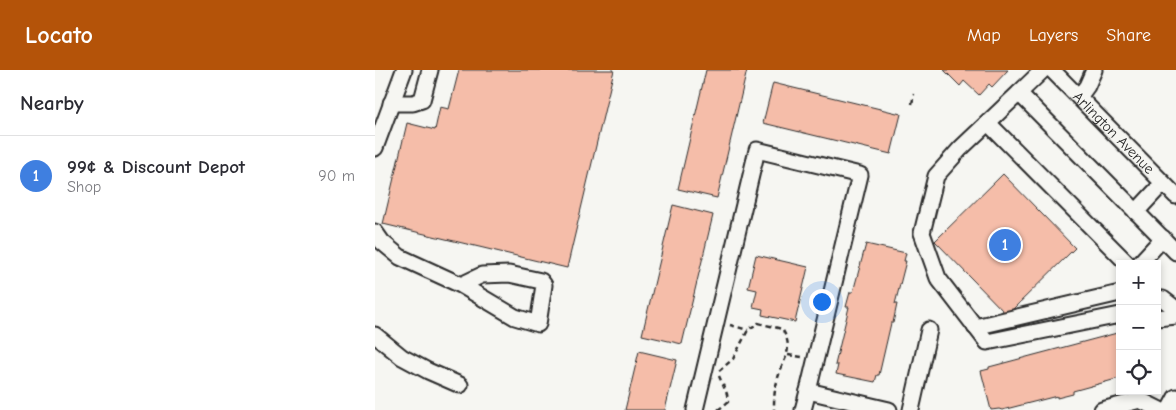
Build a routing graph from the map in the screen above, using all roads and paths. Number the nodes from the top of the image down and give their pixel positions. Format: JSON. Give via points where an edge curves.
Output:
{"nodes":[{"id":1,"x":403,"y":70,"type":"edge"},
{"id":2,"x":430,"y":70,"type":"edge"},
{"id":3,"x":1043,"y":70,"type":"edge"},
{"id":4,"x":1052,"y":70,"type":"edge"},
{"id":5,"x":1093,"y":70,"type":"edge"},
{"id":6,"x":1019,"y":93,"type":"junction"},
{"id":7,"x":915,"y":94,"type":"dead end"},
{"id":8,"x":1079,"y":97,"type":"junction"},
{"id":9,"x":391,"y":103,"type":"junction"},
{"id":10,"x":912,"y":104,"type":"dead end"},
{"id":11,"x":988,"y":123,"type":"junction"},
{"id":12,"x":375,"y":148,"type":"edge"},
{"id":13,"x":1163,"y":182,"type":"junction"},
{"id":14,"x":1176,"y":196,"type":"edge"},
{"id":15,"x":1137,"y":212,"type":"junction"},
{"id":16,"x":375,"y":232,"type":"edge"},
{"id":17,"x":1163,"y":238,"type":"junction"},
{"id":18,"x":1176,"y":252,"type":"edge"},
{"id":19,"x":1124,"y":260,"type":"edge"},
{"id":20,"x":1143,"y":260,"type":"edge"},
{"id":21,"x":461,"y":285,"type":"junction"},
{"id":22,"x":1116,"y":294,"type":"edge"},
{"id":23,"x":1161,"y":298,"type":"edge"},
{"id":24,"x":1176,"y":309,"type":"edge"},
{"id":25,"x":1116,"y":316,"type":"edge"},
{"id":26,"x":1176,"y":316,"type":"edge"},
{"id":27,"x":1161,"y":318,"type":"edge"},
{"id":28,"x":724,"y":324,"type":"dead end"},
{"id":29,"x":975,"y":327,"type":"junction"},
{"id":30,"x":748,"y":330,"type":"junction"},
{"id":31,"x":929,"y":330,"type":"dead end"},
{"id":32,"x":375,"y":335,"type":"edge"},
{"id":33,"x":788,"y":354,"type":"junction"},
{"id":34,"x":804,"y":357,"type":"dead end"},
{"id":35,"x":460,"y":385,"type":"dead end"},
{"id":36,"x":808,"y":391,"type":"junction"},
{"id":37,"x":1176,"y":397,"type":"edge"},
{"id":38,"x":695,"y":410,"type":"edge"},
{"id":39,"x":718,"y":410,"type":"edge"},
{"id":40,"x":774,"y":410,"type":"edge"},
{"id":41,"x":803,"y":410,"type":"edge"},
{"id":42,"x":889,"y":410,"type":"edge"},
{"id":43,"x":911,"y":410,"type":"edge"},
{"id":44,"x":1102,"y":410,"type":"edge"},
{"id":45,"x":1160,"y":410,"type":"edge"},
{"id":46,"x":1169,"y":410,"type":"edge"}],
"edges":[{"from":1,"to":9,"type":"street"},
{"from":2,"to":9,"type":"street","via":[[423,100]]},
{"from":3,"to":6,"type":"street"},
{"from":4,"to":8,"type":"street","name":"Arlington Avenue"},
{"from":5,"to":8,"type":"street"},
{"from":6,"to":11,"type":"street"},
{"from":6,"to":15,"type":"street"},
{"from":7,"to":10,"type":"path"},
{"from":8,"to":13,"type":"street","name":"Arlington Avenue"},
{"from":9,"to":12,"type":"street"},
{"from":11,"to":19,"type":"street"},
{"from":11,"to":29,"type":"street","via":[[936,176],[922,233],[938,278]]},
{"from":13,"to":14,"type":"street","name":"Arlington Avenue"},
{"from":13,"to":15,"type":"street"},
{"from":15,"to":17,"type":"street"},
{"from":16,"to":21,"type":"street","via":[[400,257]]},
{"from":17,"to":18,"type":"street"},
{"from":17,"to":20,"type":"street"},
{"from":21,"to":21,"type":"street","via":[[515,317],[538,324],[544,285],[541,281],[509,274],[482,275]]},
{"from":22,"to":29,"type":"street"},
{"from":23,"to":24,"type":"street"},
{"from":25,"to":29,"type":"street","via":[[987,342]]},
{"from":26,"to":27,"type":"street"},
{"from":28,"to":30,"type":"path"},
{"from":30,"to":33,"type":"path","via":[[759,323],[782,329]]},
{"from":30,"to":39,"type":"path","via":[[733,359],[719,371],[728,402]]},
{"from":31,"to":43,"type":"street"},
{"from":32,"to":35,"type":"street","via":[[402,357]]},
{"from":33,"to":34,"type":"path"},
{"from":33,"to":40,"type":"path","via":[[777,380]]},
{"from":36,"to":38,"type":"street","via":[[860,175],[757,150]]},
{"from":36,"to":41,"type":"street"},
{"from":36,"to":42,"type":"street"},
{"from":37,"to":46,"type":"street"},
{"from":44,"to":45,"type":"street","via":[[1140,400]]}]}
